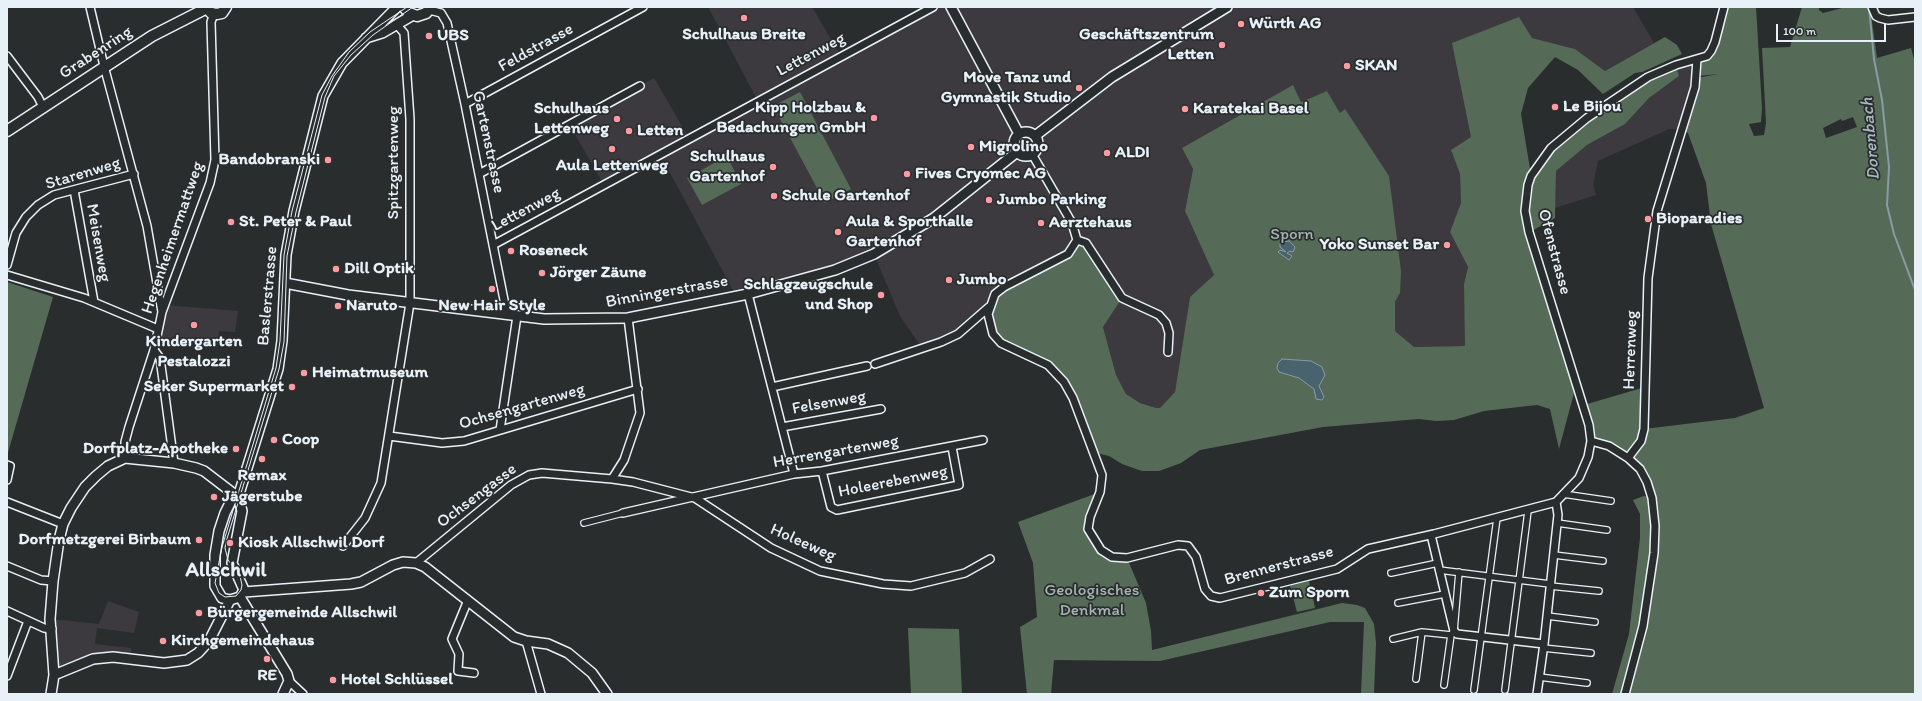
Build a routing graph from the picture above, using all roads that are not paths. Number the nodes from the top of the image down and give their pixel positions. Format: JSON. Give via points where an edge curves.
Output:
{"nodes":[{"id":1,"x":90,"y":7,"type":"edge"},
{"id":2,"x":226,"y":7,"type":"edge"},
{"id":3,"x":397,"y":7,"type":"edge"},
{"id":4,"x":404,"y":7,"type":"edge"},
{"id":5,"x":642,"y":7,"type":"edge"},
{"id":6,"x":933,"y":7,"type":"edge"},
{"id":7,"x":951,"y":7,"type":"edge"},
{"id":8,"x":1227,"y":7,"type":"edge"},
{"id":9,"x":1724,"y":7,"type":"edge"},
{"id":10,"x":1872,"y":7,"type":"edge"},
{"id":11,"x":430,"y":8,"type":"edge"},
{"id":12,"x":209,"y":10,"type":"edge"},
{"id":13,"x":413,"y":15,"type":"junction"},
{"id":14,"x":1915,"y":17,"type":"edge"},
{"id":15,"x":397,"y":25,"type":"junction"},
{"id":16,"x":366,"y":38,"type":"junction"},
{"id":17,"x":7,"y":56,"type":"edge"},
{"id":18,"x":1697,"y":59,"type":"junction"},
{"id":19,"x":104,"y":66,"type":"junction"},
{"id":20,"x":640,"y":86,"type":"dead end"},
{"id":21,"x":465,"y":104,"type":"junction"},
{"id":22,"x":43,"y":107,"type":"junction"},
{"id":23,"x":7,"y":131,"type":"edge"},
{"id":24,"x":1019,"y":134,"type":"junction"},
{"id":25,"x":1035,"y":136,"type":"junction"},
{"id":26,"x":1017,"y":152,"type":"junction"},
{"id":27,"x":1032,"y":154,"type":"junction"},
{"id":28,"x":134,"y":174,"type":"junction"},
{"id":29,"x":479,"y":174,"type":"junction"},
{"id":30,"x":74,"y":190,"type":"junction"},
{"id":31,"x":1077,"y":240,"type":"junction"},
{"id":32,"x":493,"y":244,"type":"junction"},
{"id":33,"x":7,"y":265,"type":"edge"},
{"id":34,"x":7,"y":275,"type":"edge"},
{"id":35,"x":285,"y":283,"type":"junction"},
{"id":36,"x":748,"y":294,"type":"junction"},
{"id":37,"x":94,"y":302,"type":"junction"},
{"id":38,"x":410,"y":303,"type":"junction"},
{"id":39,"x":989,"y":307,"type":"junction"},
{"id":40,"x":162,"y":312,"type":"junction"},
{"id":41,"x":507,"y":315,"type":"junction"},
{"id":42,"x":517,"y":316,"type":"junction"},
{"id":43,"x":628,"y":318,"type":"junction"},
{"id":44,"x":158,"y":329,"type":"junction"},
{"id":45,"x":154,"y":350,"type":"junction"},
{"id":46,"x":1168,"y":352,"type":"dead end"},
{"id":47,"x":875,"y":364,"type":"dead end"},
{"id":48,"x":867,"y":366,"type":"dead end"},
{"id":49,"x":772,"y":387,"type":"junction"},
{"id":50,"x":638,"y":389,"type":"junction"},
{"id":51,"x":881,"y":409,"type":"dead end"},
{"id":52,"x":782,"y":427,"type":"junction"},
{"id":53,"x":500,"y":430,"type":"junction"},
{"id":54,"x":389,"y":436,"type":"junction"},
{"id":55,"x":983,"y":440,"type":"dead end"},
{"id":56,"x":1591,"y":441,"type":"junction"},
{"id":57,"x":952,"y":447,"type":"junction"},
{"id":58,"x":125,"y":458,"type":"junction"},
{"id":59,"x":1628,"y":458,"type":"junction"},
{"id":60,"x":174,"y":463,"type":"junction"},
{"id":61,"x":8,"y":465,"type":"edge"},
{"id":62,"x":822,"y":471,"type":"junction"},
{"id":63,"x":794,"y":474,"type":"junction"},
{"id":64,"x":612,"y":479,"type":"junction"},
{"id":65,"x":7,"y":480,"type":"edge"},
{"id":66,"x":1563,"y":494,"type":"junction"},
{"id":67,"x":238,"y":497,"type":"junction"},
{"id":68,"x":695,"y":498,"type":"junction"},
{"id":69,"x":1611,"y":501,"type":"dead end"},
{"id":70,"x":7,"y":502,"type":"edge"},
{"id":71,"x":1556,"y":502,"type":"junction"},
{"id":72,"x":1528,"y":511,"type":"junction"},
{"id":73,"x":623,"y":513,"type":"joint"},
{"id":74,"x":1496,"y":518,"type":"junction"},
{"id":75,"x":584,"y":523,"type":"dead end"},
{"id":76,"x":1558,"y":523,"type":"junction"},
{"id":77,"x":63,"y":524,"type":"junction"},
{"id":78,"x":1607,"y":530,"type":"dead end"},
{"id":79,"x":1431,"y":534,"type":"junction"},
{"id":80,"x":343,"y":546,"type":"dead end"},
{"id":81,"x":1554,"y":555,"type":"junction"},
{"id":82,"x":990,"y":559,"type":"dead end"},
{"id":83,"x":1603,"y":561,"type":"dead end"},
{"id":84,"x":416,"y":563,"type":"junction"},
{"id":85,"x":7,"y":566,"type":"edge"},
{"id":86,"x":1439,"y":567,"type":"junction"},
{"id":87,"x":1459,"y":572,"type":"junction"},
{"id":88,"x":1391,"y":573,"type":"dead end"},
{"id":89,"x":1489,"y":577,"type":"junction"},
{"id":90,"x":53,"y":580,"type":"junction"},
{"id":91,"x":1519,"y":580,"type":"junction"},
{"id":92,"x":1550,"y":585,"type":"junction"},
{"id":93,"x":1599,"y":591,"type":"dead end"},
{"id":94,"x":1445,"y":594,"type":"junction"},
{"id":95,"x":242,"y":595,"type":"junction"},
{"id":96,"x":230,"y":600,"type":"junction"},
{"id":97,"x":468,"y":600,"type":"junction"},
{"id":98,"x":1398,"y":603,"type":"dead end"},
{"id":99,"x":7,"y":611,"type":"edge"},
{"id":100,"x":1547,"y":616,"type":"junction"},
{"id":101,"x":28,"y":621,"type":"junction"},
{"id":102,"x":1595,"y":622,"type":"dead end"},
{"id":103,"x":52,"y":629,"type":"junction"},
{"id":104,"x":1422,"y":632,"type":"junction"},
{"id":105,"x":1452,"y":633,"type":"junction"},
{"id":106,"x":1481,"y":638,"type":"junction"},
{"id":107,"x":1393,"y":639,"type":"dead end"},
{"id":108,"x":526,"y":641,"type":"junction"},
{"id":109,"x":1512,"y":641,"type":"junction"},
{"id":110,"x":1543,"y":646,"type":"junction"},
{"id":111,"x":1591,"y":653,"type":"dead end"},
{"id":112,"x":474,"y":673,"type":"dead end"},
{"id":113,"x":54,"y":675,"type":"junction"},
{"id":114,"x":7,"y":676,"type":"edge"},
{"id":115,"x":1539,"y":677,"type":"junction"},
{"id":116,"x":1416,"y":679,"type":"dead end"},
{"id":117,"x":289,"y":681,"type":"junction"},
{"id":118,"x":1587,"y":683,"type":"dead end"},
{"id":119,"x":1444,"y":685,"type":"dead end"},
{"id":120,"x":1474,"y":690,"type":"dead end"},
{"id":121,"x":1505,"y":690,"type":"dead end"},
{"id":122,"x":51,"y":694,"type":"edge"},
{"id":123,"x":283,"y":694,"type":"edge"},
{"id":124,"x":302,"y":694,"type":"edge"},
{"id":125,"x":541,"y":694,"type":"edge"},
{"id":126,"x":607,"y":694,"type":"edge"},
{"id":127,"x":1537,"y":694,"type":"edge"},
{"id":128,"x":1625,"y":694,"type":"edge"}],
"edges":[{"from":1,"to":19,"type":"street"},
{"from":2,"to":12,"type":"main road","name":"Grabenring","via":[[222,13]]},
{"from":3,"to":16,"type":"street","name":"Baslerstrasse"},
{"from":4,"to":13,"type":"main road"},
{"from":5,"to":21,"type":"street","name":"Feldstrasse"},
{"from":6,"to":32,"type":"street","name":"Lettenweg"},
{"from":7,"to":24,"type":"street"},
{"from":8,"to":25,"type":"street","via":[[1112,77]]},
{"from":9,"to":18,"type":"street","via":[[1711,51],[1707,56]]},
{"from":10,"to":14,"type":"street","via":[[1876,16],[1888,20]]},
{"from":11,"to":13,"type":"main road","via":[[422,15]]},
{"from":11,"to":21,"type":"street","name":"Gartenstrasse","via":[[445,17]]},
{"from":12,"to":19,"type":"main road","name":"Grabenring","via":[[152,36]]},
{"from":12,"to":40,"type":"street","name":"Hegenheimermattweg","via":[[215,160],[210,183]]},
{"from":13,"to":15,"type":"street","name":"Baslerstrasse"},
{"from":15,"to":16,"type":"street","name":"Baslerstrasse"},
{"from":15,"to":38,"type":"street","name":"Spitzgartenweg","via":[[404,33],[410,119]]},
{"from":16,"to":35,"type":"street","name":"Baslerstrasse","via":[[342,63],[323,96],[294,211],[286,256]]},
{"from":17,"to":22,"type":"street"},
{"from":18,"to":56,"type":"street","name":"Ofenstrasse","via":[[1648,78],[1587,118],[1551,148],[1531,176],[1528,186],[1525,211],[1529,232],[1584,405]]},
{"from":18,"to":59,"type":"street","name":"Herrenweg","via":[[1695,87],[1656,211],[1648,278],[1644,429],[1641,441]]},
{"from":19,"to":22,"type":"main road","name":"Grabenring"},
{"from":19,"to":28,"type":"street"},
{"from":20,"to":29,"type":"street"},
{"from":21,"to":29,"type":"street","name":"Gartenstrasse"},
{"from":22,"to":23,"type":"main road","name":"Grabenring"},
{"from":24,"to":25,"type":"street","via":[[1026,132]]},
{"from":24,"to":26,"type":"street","via":[[1014,140]]},
{"from":25,"to":27,"type":"street","via":[[1038,146]]},
{"from":26,"to":27,"type":"street","via":[[1024,156]]},
{"from":26,"to":36,"type":"street","name":"Binningerstrasse","via":[[934,218],[874,254],[835,270]]},
{"from":27,"to":31,"type":"street","via":[[1072,223]]},
{"from":28,"to":30,"type":"street","name":"Starenweg"},
{"from":28,"to":40,"type":"street","via":[[147,226]]},
{"from":29,"to":32,"type":"street","name":"Gartenstrasse"},
{"from":30,"to":33,"type":"street","name":"Starenweg","via":[[45,200],[26,217],[16,233]]},
{"from":30,"to":37,"type":"street","name":"Meisenweg"},
{"from":31,"to":39,"type":"street","via":[[1068,254],[1004,287],[995,294]]},
{"from":31,"to":46,"type":"street","via":[[1086,243],[1122,298],[1159,315],[1166,323],[1169,333]]},
{"from":32,"to":41,"type":"street","name":"Gartenstrasse"},
{"from":34,"to":37,"type":"street"},
{"from":35,"to":38,"type":"street","name":"Binningerstrasse"},
{"from":35,"to":67,"type":"street","name":"Baslerstrasse","via":[[278,369]]},
{"from":36,"to":43,"type":"street","name":"Binningerstrasse"},
{"from":36,"to":49,"type":"street","name":"Felsenweg"},
{"from":37,"to":44,"type":"street"},
{"from":38,"to":41,"type":"street","name":"Binningerstrasse"},
{"from":38,"to":54,"type":"street","name":"Spitzgartenweg"},
{"from":39,"to":47,"type":"street","via":[[958,334]]},
{"from":39,"to":79,"type":"street","name":"Brennerstrasse","via":[[990,326],[1001,343],[1048,365],[1064,382],[1072,398],[1102,475],[1100,492],[1088,529],[1101,550],[1112,557],[1127,558],[1178,545],[1188,546],[1196,557],[1205,589],[1215,598],[1337,569],[1368,549]]},
{"from":40,"to":44,"type":"street","name":"Hegenheimermattweg"},
{"from":41,"to":42,"type":"street","name":"Binningerstrasse"},
{"from":42,"to":43,"type":"street","name":"Binningerstrasse","via":[[544,319]]},
{"from":42,"to":53,"type":"street"},
{"from":43,"to":50,"type":"street"},
{"from":44,"to":45,"type":"street","name":"Hegenheimermattweg"},
{"from":45,"to":58,"type":"street","name":"Hegenheimermattweg","via":[[129,427],[125,442]]},
{"from":45,"to":60,"type":"street","via":[[160,358]]},
{"from":48,"to":49,"type":"street","name":"Felsenweg"},
{"from":49,"to":52,"type":"street","name":"Felsenweg"},
{"from":50,"to":53,"type":"street","name":"Ochsengartenweg"},
{"from":50,"to":64,"type":"street","via":[[640,413],[624,460]]},
{"from":51,"to":52,"type":"street","name":"Felsenweg"},
{"from":52,"to":63,"type":"street","name":"Felsenweg"},
{"from":53,"to":54,"type":"street","name":"Ochsengartenweg","via":[[483,436],[442,443]]},
{"from":54,"to":80,"type":"street","name":"Spitzgartenweg","via":[[376,497],[365,518]]},
{"from":55,"to":57,"type":"street","name":"Herrengartenweg"},
{"from":56,"to":59,"type":"street","via":[[1609,446]]},
{"from":56,"to":66,"type":"street","name":"Ofenstrasse","via":[[1588,457],[1579,478]]},
{"from":57,"to":62,"type":"street","name":"Herrengartenweg"},
{"from":57,"to":62,"type":"street","name":"Holeerebenweg","via":[[959,484],[837,510],[831,506]]},
{"from":58,"to":60,"type":"street"},
{"from":58,"to":77,"type":"street","via":[[104,470],[85,487]]},
{"from":59,"to":128,"type":"street","via":[[1640,469],[1647,482],[1652,498],[1655,526],[1654,553],[1643,626]]},
{"from":60,"to":67,"type":"street","via":[[204,472]]},
{"from":61,"to":65,"type":"street"},
{"from":62,"to":63,"type":"street","name":"Herrengartenweg"},
{"from":63,"to":68,"type":"street","name":"Herrengartenweg"},
{"from":64,"to":68,"type":"street","name":"Holeeweg"},
{"from":64,"to":84,"type":"street","name":"Ochsengasse","via":[[542,473],[529,475],[511,485]]},
{"from":66,"to":69,"type":"street"},
{"from":66,"to":71,"type":"street","name":"Ofenstrasse"},
{"from":67,"to":95,"type":"street","via":[[242,512],[232,563],[242,583]]},
{"from":67,"to":96,"type":"street","via":[[231,501],[225,513],[215,555],[215,586],[222,598]]},
{"from":68,"to":73,"type":"street","name":"Herrengartenweg"},
{"from":68,"to":82,"type":"street","name":"Holeeweg","via":[[771,548],[820,571],[883,584],[911,586],[965,573]]},
{"from":70,"to":77,"type":"street"},
{"from":71,"to":72,"type":"street"},
{"from":71,"to":76,"type":"street"},
{"from":72,"to":74,"type":"street"},
{"from":72,"to":91,"type":"street"},
{"from":73,"to":75,"type":"street"},
{"from":74,"to":79,"type":"street"},
{"from":74,"to":89,"type":"street"},
{"from":76,"to":78,"type":"street"},
{"from":76,"to":81,"type":"street"},
{"from":77,"to":90,"type":"street"},
{"from":79,"to":86,"type":"street"},
{"from":81,"to":83,"type":"street"},
{"from":81,"to":92,"type":"street"},
{"from":84,"to":95,"type":"street","via":[[403,562],[393,565],[361,582],[351,584]]},
{"from":84,"to":97,"type":"street"},
{"from":85,"to":90,"type":"street","via":[[41,580]]},
{"from":86,"to":87,"type":"street"},
{"from":86,"to":88,"type":"street"},
{"from":86,"to":94,"type":"street"},
{"from":87,"to":89,"type":"street"},
{"from":87,"to":105,"type":"street"},
{"from":89,"to":91,"type":"street"},
{"from":89,"to":106,"type":"street"},
{"from":90,"to":103,"type":"street","via":[[50,618]]},
{"from":91,"to":92,"type":"street"},
{"from":91,"to":109,"type":"street"},
{"from":92,"to":93,"type":"street"},
{"from":92,"to":100,"type":"street"},
{"from":94,"to":98,"type":"street"},
{"from":94,"to":105,"type":"street"},
{"from":95,"to":96,"type":"street"},
{"from":95,"to":117,"type":"street"},
{"from":96,"to":113,"type":"street","via":[[209,641],[187,660],[164,663],[113,657],[93,659]]},
{"from":97,"to":108,"type":"street","via":[[514,637]]},
{"from":97,"to":112,"type":"street","via":[[452,639],[459,654],[458,671]]},
{"from":99,"to":101,"type":"street"},
{"from":100,"to":102,"type":"street"},
{"from":100,"to":110,"type":"street"},
{"from":101,"to":103,"type":"street"},
{"from":101,"to":114,"type":"street"},
{"from":103,"to":113,"type":"street"},
{"from":104,"to":105,"type":"street"},
{"from":104,"to":107,"type":"street"},
{"from":104,"to":116,"type":"street"},
{"from":105,"to":106,"type":"street"},
{"from":105,"to":119,"type":"street"},
{"from":106,"to":109,"type":"street"},
{"from":106,"to":120,"type":"street"},
{"from":108,"to":125,"type":"street"},
{"from":108,"to":126,"type":"street","via":[[548,644],[568,653],[592,673]]},
{"from":109,"to":110,"type":"street"},
{"from":109,"to":121,"type":"street"},
{"from":110,"to":111,"type":"street"},
{"from":110,"to":115,"type":"street"},
{"from":113,"to":122,"type":"street"},
{"from":115,"to":118,"type":"street"},
{"from":115,"to":127,"type":"street"},
{"from":117,"to":123,"type":"street"},
{"from":117,"to":124,"type":"street"}]}
